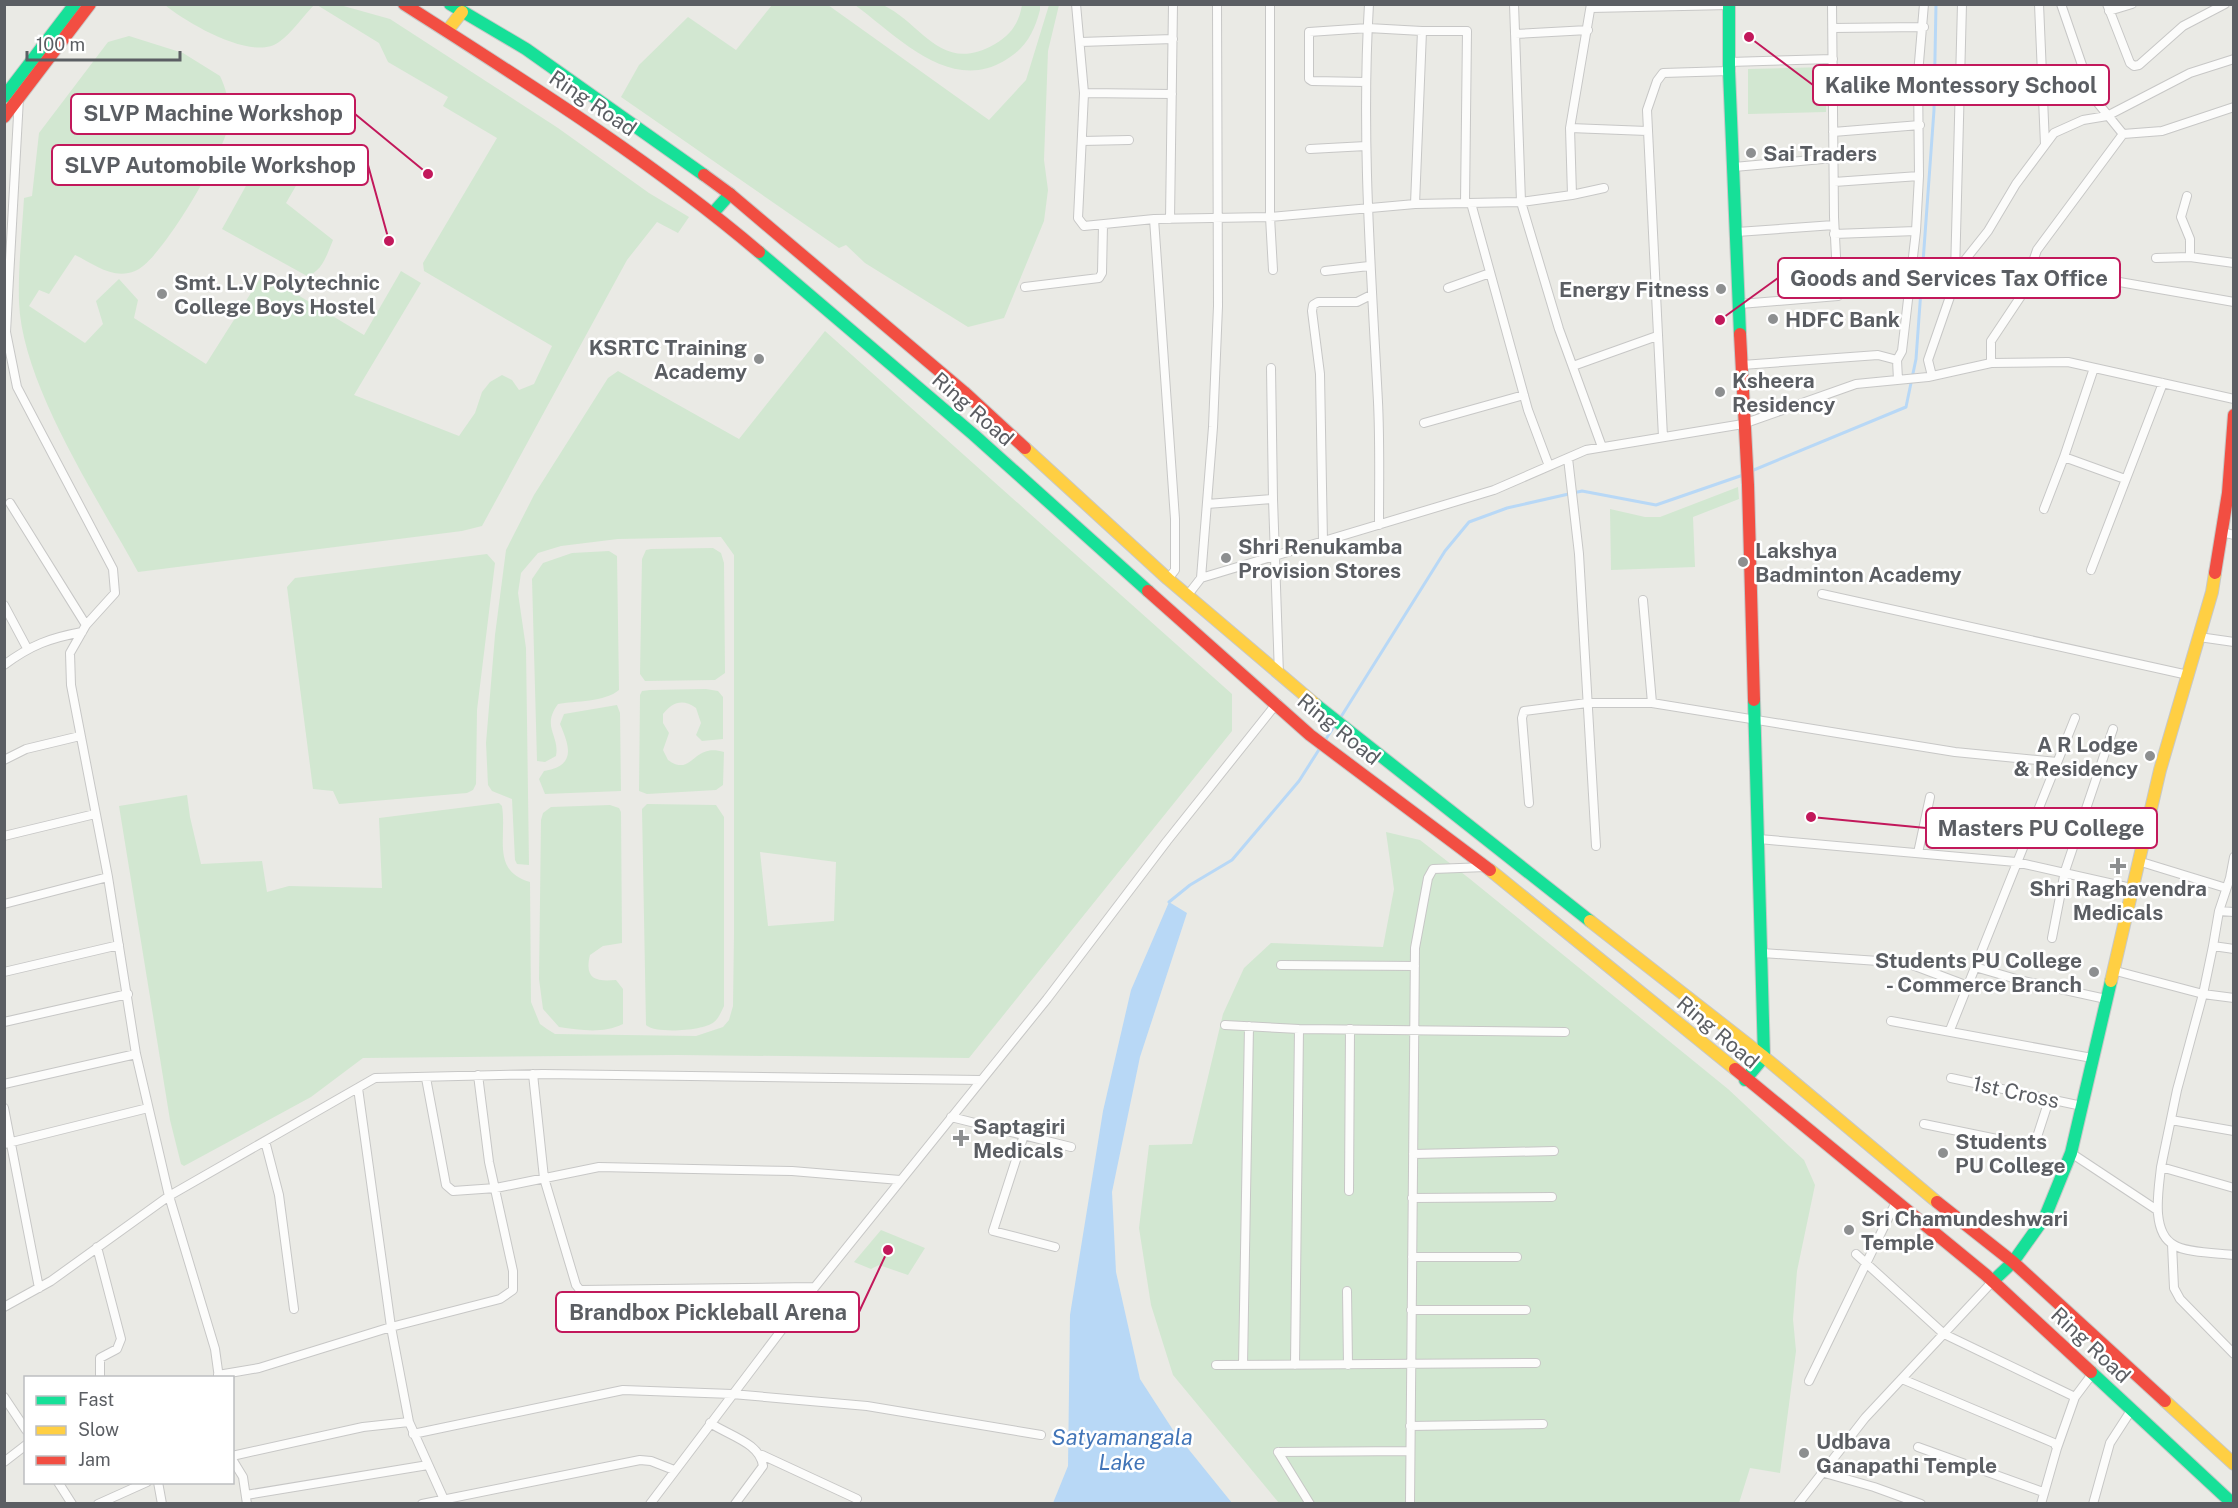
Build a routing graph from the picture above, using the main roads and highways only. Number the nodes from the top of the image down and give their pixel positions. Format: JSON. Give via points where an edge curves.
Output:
{"nodes":[{"id":1,"x":75,"y":4,"type":"edge"},
{"id":2,"x":90,"y":4,"type":"edge"},
{"id":3,"x":404,"y":4,"type":"edge"},
{"id":4,"x":450,"y":4,"type":"edge"},
{"id":5,"x":1729,"y":5,"type":"edge"},
{"id":6,"x":462,"y":12,"type":"junction"},
{"id":7,"x":447,"y":31,"type":"junction"},
{"id":8,"x":11,"y":95,"type":"edge"},
{"id":9,"x":4,"y":117,"type":"edge"},
{"id":10,"x":730,"y":194,"type":"junction"},
{"id":11,"x":713,"y":213,"type":"junction"},
{"id":12,"x":2234,"y":415,"type":"edge"},
{"id":13,"x":2230,"y":505,"type":"edge"},
{"id":14,"x":2228,"y":533,"type":"edge"},
{"id":15,"x":1290,"y":685,"type":"junction"},
{"id":16,"x":1277,"y":703,"type":"junction"},
{"id":17,"x":1764,"y":1057,"type":"junction"},
{"id":18,"x":1745,"y":1080,"type":"junction"},
{"id":19,"x":2013,"y":1262,"type":"junction"},
{"id":20,"x":1993,"y":1281,"type":"junction"},
{"id":21,"x":2234,"y":1464,"type":"edge"},
{"id":22,"x":2231,"y":1500,"type":"edge"}],
"edges":[{"from":1,"to":8,"type":"main road"},
{"from":2,"to":8,"type":"main road"},
{"from":3,"to":7,"type":"main road","name":"Ring Road"},
{"from":4,"to":6,"type":"main road","name":"Ring Road"},
{"from":5,"to":17,"type":"main road","via":[[1756,720]]},
{"from":6,"to":7,"type":"main road"},
{"from":6,"to":10,"type":"main road","name":"Ring Road","via":[[526,49]]},
{"from":7,"to":11,"type":"main road","name":"Ring Road","via":[[617,141]]},
{"from":8,"to":9,"type":"main road"},
{"from":10,"to":11,"type":"main road"},
{"from":10,"to":15,"type":"main road","name":"Ring Road","via":[[964,392]]},
{"from":11,"to":16,"type":"main road","name":"Ring Road","via":[[983,442]]},
{"from":12,"to":13,"type":"main road"},
{"from":13,"to":14,"type":"main road"},
{"from":14,"to":19,"type":"main road","via":[[2160,770],[2071,1153],[2045,1216]]},
{"from":15,"to":16,"type":"main road"},
{"from":15,"to":17,"type":"main road","name":"Ring Road"},
{"from":16,"to":18,"type":"main road","name":"Ring Road","via":[[1310,735],[1487,867]]},
{"from":17,"to":18,"type":"main road"},
{"from":17,"to":19,"type":"main road","name":"Ring Road"},
{"from":18,"to":20,"type":"main road","name":"Ring Road"},
{"from":19,"to":20,"type":"main road"},
{"from":19,"to":21,"type":"main road","name":"Ring Road"},
{"from":20,"to":22,"type":"main road","name":"Ring Road"}]}
